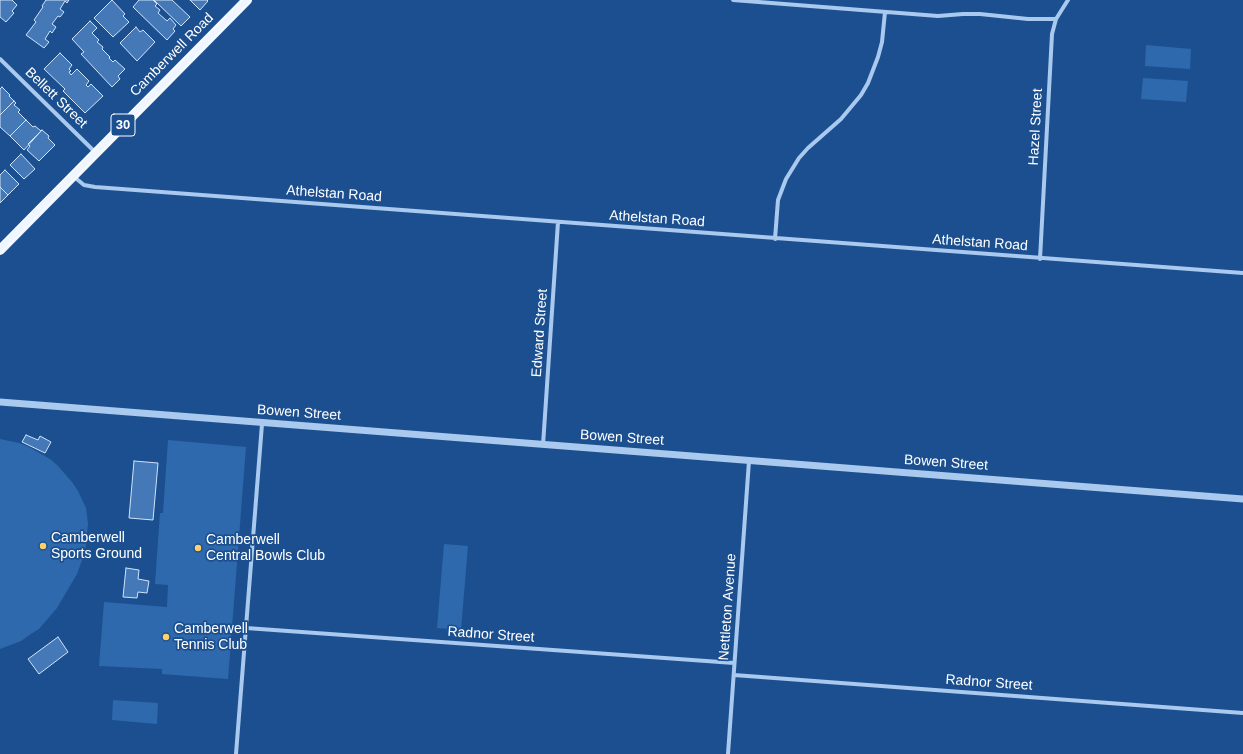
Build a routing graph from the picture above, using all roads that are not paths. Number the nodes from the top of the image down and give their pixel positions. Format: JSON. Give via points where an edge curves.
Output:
{"nodes":[{"id":1,"x":247,"y":0,"type":"edge"},
{"id":2,"x":733,"y":0,"type":"edge"},
{"id":3,"x":1068,"y":0,"type":"edge"},
{"id":4,"x":885,"y":12,"type":"junction"},
{"id":5,"x":1056,"y":19,"type":"junction"},
{"id":6,"x":0,"y":59,"type":"edge"},
{"id":7,"x":96,"y":153,"type":"junction"},
{"id":8,"x":72,"y":176,"type":"junction"},
{"id":9,"x":558,"y":222,"type":"junction"},
{"id":10,"x":775,"y":239,"type":"junction"},
{"id":11,"x":0,"y":250,"type":"edge"},
{"id":12,"x":1040,"y":258,"type":"junction"},
{"id":13,"x":1243,"y":273,"type":"edge"},
{"id":14,"x":0,"y":402,"type":"edge"},
{"id":15,"x":262,"y":424,"type":"junction"},
{"id":16,"x":543,"y":445,"type":"junction"},
{"id":17,"x":749,"y":461,"type":"junction"},
{"id":18,"x":1243,"y":498,"type":"edge"},
{"id":19,"x":246,"y":628,"type":"junction"},
{"id":20,"x":734,"y":664,"type":"junction"},
{"id":21,"x":734,"y":675,"type":"junction"},
{"id":22,"x":1243,"y":713,"type":"edge"},
{"id":23,"x":236,"y":754,"type":"edge"},
{"id":24,"x":728,"y":754,"type":"edge"}],
"edges":[{"from":1,"to":7,"type":"main road","name":"Camberwell Road","number":"30"},
{"from":2,"to":4,"type":"street"},
{"from":3,"to":5,"type":"street","name":"Hazel Street"},
{"from":4,"to":5,"type":"street"},
{"from":4,"to":10,"type":"street","via":[[878,57],[861,95],[841,119],[799,158],[786,179],[778,200]]},
{"from":5,"to":12,"type":"street","name":"Hazel Street","via":[[1052,34]]},
{"from":6,"to":7,"type":"street","name":"Bellett Street"},
{"from":7,"to":8,"type":"main road","name":"Camberwell Road","number":"30"},
{"from":8,"to":9,"type":"street","name":"Athelstan Road","via":[[84,185],[95,187]]},
{"from":8,"to":11,"type":"main road","name":"Camberwell Road","number":"30"},
{"from":9,"to":10,"type":"street","name":"Athelstan Road"},
{"from":9,"to":16,"type":"street","name":"Edward Street"},
{"from":10,"to":12,"type":"street","name":"Athelstan Road"},
{"from":12,"to":13,"type":"street","name":"Athelstan Road"},
{"from":14,"to":15,"type":"street","name":"Bowen Street"},
{"from":15,"to":16,"type":"street","name":"Bowen Street"},
{"from":15,"to":19,"type":"street"},
{"from":16,"to":17,"type":"street","name":"Bowen Street"},
{"from":17,"to":18,"type":"street","name":"Bowen Street"},
{"from":17,"to":20,"type":"street","name":"Nettleton Avenue"},
{"from":19,"to":20,"type":"street","name":"Radnor Street"},
{"from":19,"to":23,"type":"street"},
{"from":20,"to":21,"type":"street","name":"Nettleton Avenue"},
{"from":21,"to":22,"type":"street","name":"Radnor Street"},
{"from":21,"to":24,"type":"street","name":"Nettleton Avenue"}]}
